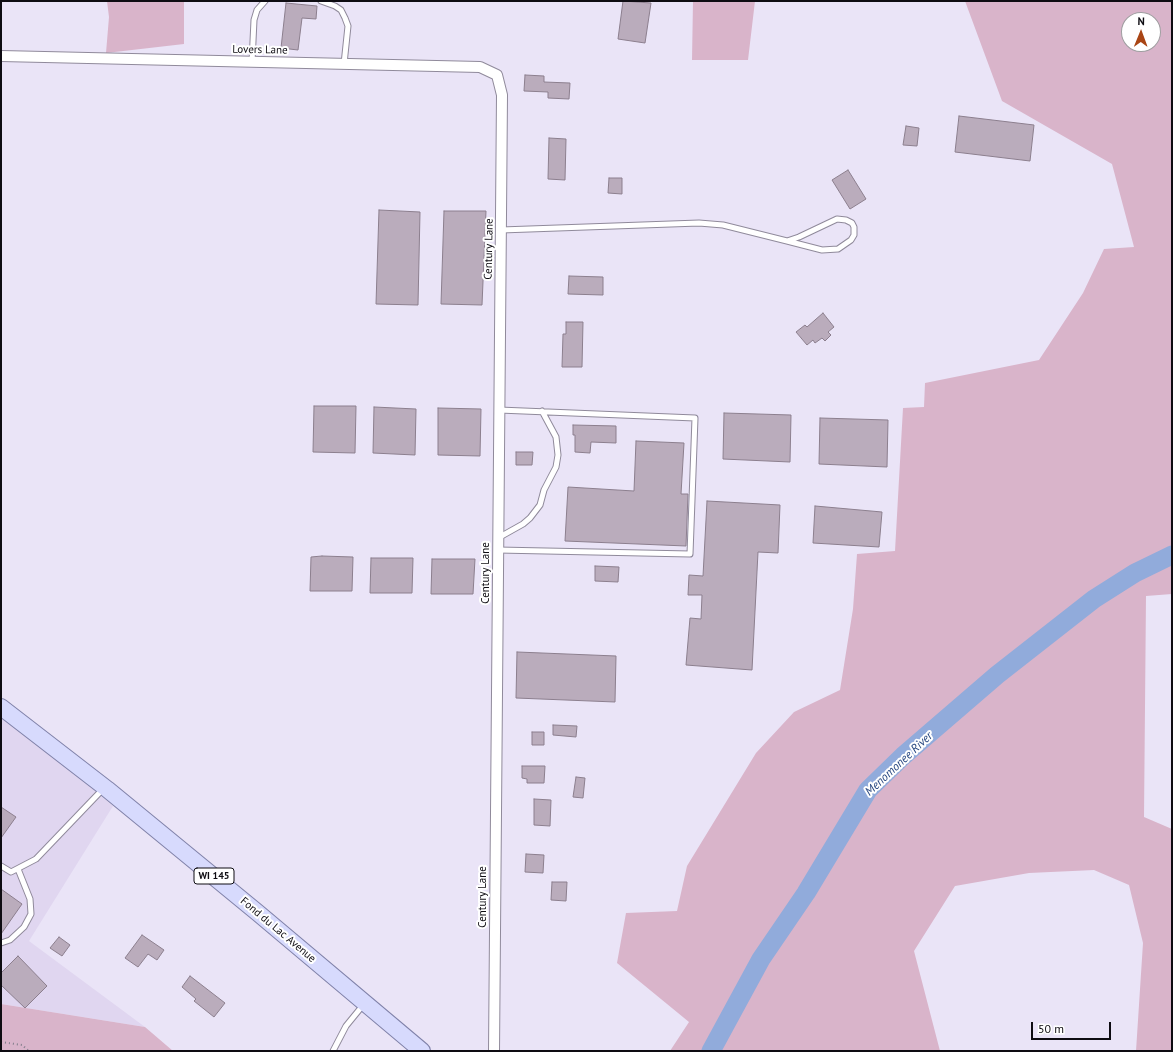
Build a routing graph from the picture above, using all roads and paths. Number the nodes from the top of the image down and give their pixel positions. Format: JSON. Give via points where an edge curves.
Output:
{"nodes":[{"id":1,"x":265,"y":1,"type":"edge"},
{"id":2,"x":321,"y":1,"type":"edge"},
{"id":3,"x":1,"y":56,"type":"edge"},
{"id":4,"x":252,"y":62,"type":"junction"},
{"id":5,"x":344,"y":64,"type":"junction"},
{"id":6,"x":502,"y":95,"type":"joint"},
{"id":7,"x":501,"y":230,"type":"junction"},
{"id":8,"x":787,"y":240,"type":"junction"},
{"id":9,"x":499,"y":410,"type":"junction"},
{"id":10,"x":542,"y":411,"type":"junction"},
{"id":11,"x":498,"y":538,"type":"junction"},
{"id":12,"x":498,"y":550,"type":"junction"},
{"id":13,"x":1,"y":707,"type":"edge"},
{"id":14,"x":104,"y":787,"type":"junction"},
{"id":15,"x":1,"y":866,"type":"edge"},
{"id":16,"x":18,"y":869,"type":"junction"},
{"id":17,"x":1,"y":942,"type":"edge"},
{"id":18,"x":365,"y":1003,"type":"junction"},
{"id":19,"x":1,"y":1042,"type":"edge"},
{"id":20,"x":29,"y":1051,"type":"edge"},
{"id":21,"x":333,"y":1051,"type":"edge"},
{"id":22,"x":422,"y":1051,"type":"edge"},
{"id":23,"x":494,"y":1051,"type":"edge"}],
"edges":[{"from":1,"to":4,"type":"lane","via":[[257,10],[254,20]]},
{"from":2,"to":5,"type":"lane","via":[[341,10],[348,26]]},
{"from":3,"to":4,"type":"street","name":"Lovers Lane"},
{"from":4,"to":5,"type":"street","name":"Lovers Lane"},
{"from":5,"to":6,"type":"street","name":"Lovers Lane","via":[[480,67],[497,75]]},
{"from":6,"to":7,"type":"street","name":"Century Lane"},
{"from":7,"to":8,"type":"lane","via":[[699,223],[722,225]]},
{"from":7,"to":9,"type":"street","name":"Century Lane"},
{"from":8,"to":8,"type":"lane","via":[[800,237],[837,219],[852,222],[854,227],[851,240],[838,249],[822,250]]},
{"from":9,"to":10,"type":"lane"},
{"from":9,"to":11,"type":"street","name":"Century Lane"},
{"from":10,"to":11,"type":"lane","via":[[556,437],[556,467],[544,490],[540,505],[530,518]]},
{"from":10,"to":12,"type":"lane","via":[[695,418],[690,554]]},
{"from":11,"to":12,"type":"street","name":"Century Lane"},
{"from":12,"to":23,"type":"street","name":"Century Lane"},
{"from":13,"to":14,"type":"main road","name":"Fond du Lac Avenue","number":"WI 145"},
{"from":14,"to":16,"type":"lane","via":[[36,859]]},
{"from":14,"to":18,"type":"main road","name":"Fond du Lac Avenue","number":"WI 145"},
{"from":15,"to":16,"type":"lane","via":[[11,872]]},
{"from":16,"to":17,"type":"lane","via":[[30,899],[31,914],[24,927],[10,940]]},
{"from":18,"to":21,"type":"lane","via":[[346,1026]]},
{"from":18,"to":22,"type":"main road","name":"Fond du Lac Avenue","number":"WI 145"},
{"from":19,"to":20,"type":"path","via":[[22,1045]]}]}
